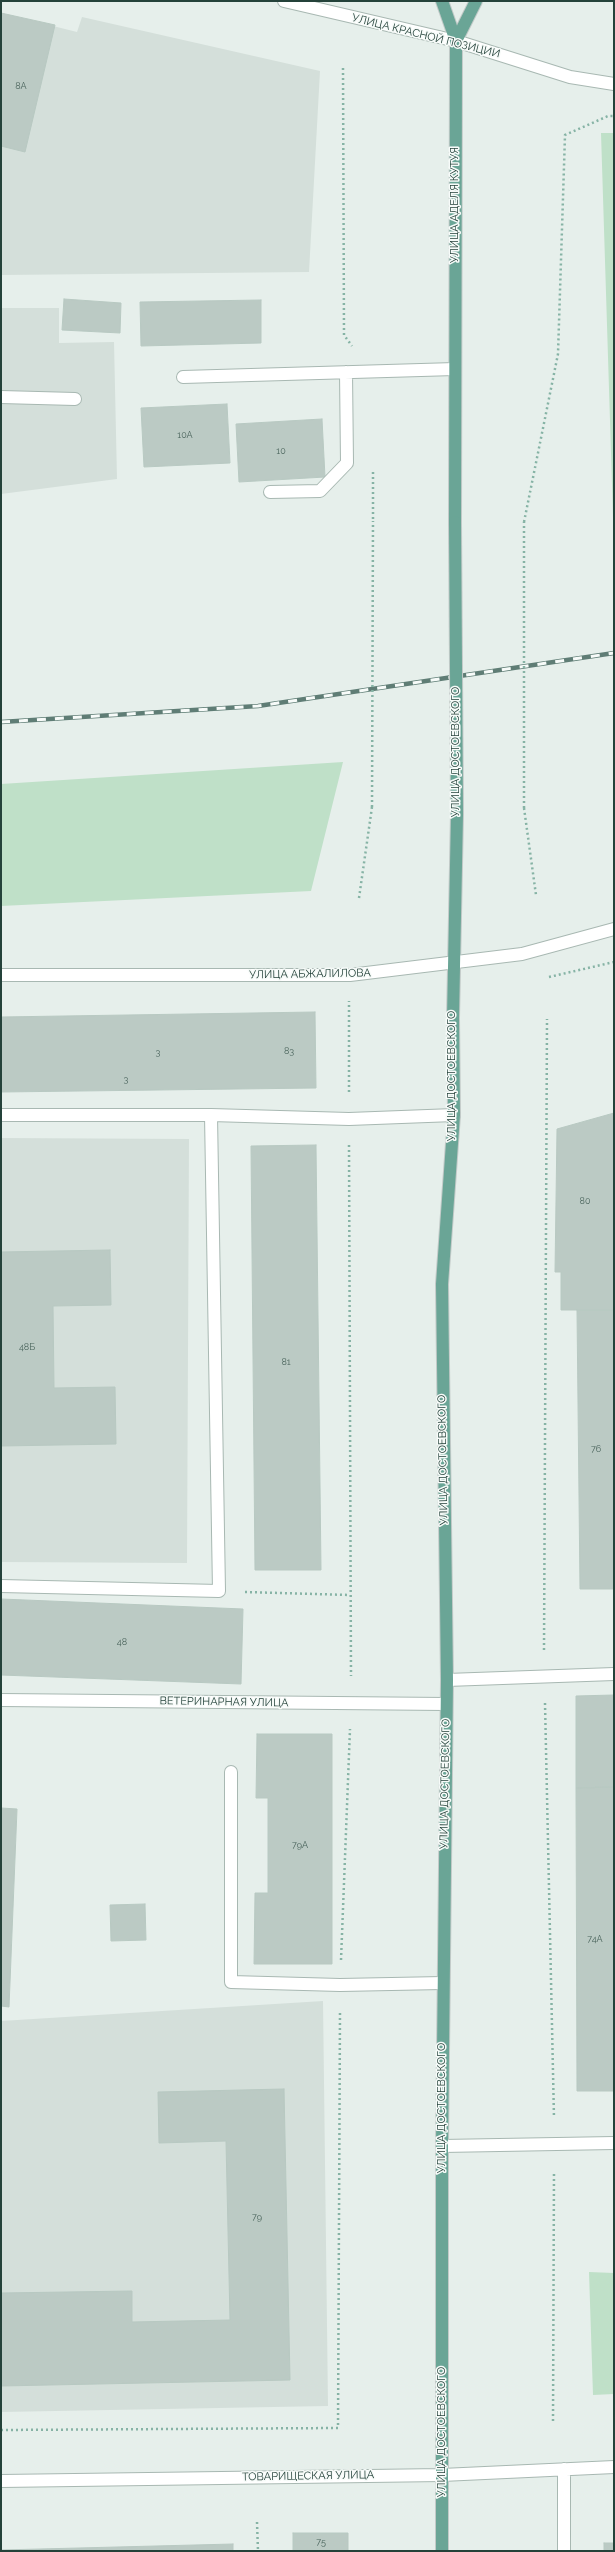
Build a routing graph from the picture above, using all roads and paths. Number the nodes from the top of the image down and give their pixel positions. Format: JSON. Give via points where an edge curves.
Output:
{"nodes":[{"id":1,"x":284,"y":1,"type":"edge"},
{"id":2,"x":442,"y":1,"type":"edge"},
{"id":3,"x":476,"y":1,"type":"edge"},
{"id":4,"x":456,"y":41,"type":"junction"},
{"id":5,"x":343,"y":68,"type":"dead end"},
{"id":6,"x":614,"y":84,"type":"edge"},
{"id":7,"x":614,"y":116,"type":"edge"},
{"id":8,"x":455,"y":369,"type":"junction"},
{"id":9,"x":346,"y":372,"type":"junction"},
{"id":10,"x":373,"y":373,"type":"junction"},
{"id":11,"x":183,"y":377,"type":"dead end"},
{"id":12,"x":1,"y":397,"type":"edge"},
{"id":13,"x":75,"y":399,"type":"dead end"},
{"id":14,"x":373,"y":466,"type":"dead end"},
{"id":15,"x":270,"y":492,"type":"dead end"},
{"id":16,"x":536,"y":895,"type":"dead end"},
{"id":17,"x":359,"y":898,"type":"dead end"},
{"id":18,"x":614,"y":929,"type":"edge"},
{"id":19,"x":614,"y":962,"type":"edge"},
{"id":20,"x":454,"y":964,"type":"junction"},
{"id":21,"x":1,"y":975,"type":"edge"},
{"id":22,"x":549,"y":977,"type":"dead end"},
{"id":23,"x":547,"y":1019,"type":"dead end"},
{"id":24,"x":1,"y":1115,"type":"edge"},
{"id":25,"x":211,"y":1115,"type":"junction"},
{"id":26,"x":454,"y":1115,"type":"junction"},
{"id":27,"x":1,"y":1586,"type":"edge"},
{"id":28,"x":219,"y":1591,"type":"junction"},
{"id":29,"x":350,"y":1595,"type":"dead end"},
{"id":30,"x":614,"y":1674,"type":"edge"},
{"id":31,"x":544,"y":1676,"type":"junction"},
{"id":32,"x":447,"y":1680,"type":"junction"},
{"id":33,"x":1,"y":1700,"type":"edge"},
{"id":34,"x":446,"y":1704,"type":"junction"},
{"id":35,"x":231,"y":1772,"type":"dead end"},
{"id":36,"x":444,"y":1983,"type":"junction"},
{"id":37,"x":614,"y":2143,"type":"edge"},
{"id":38,"x":554,"y":2144,"type":"junction"},
{"id":39,"x":442,"y":2146,"type":"junction"},
{"id":40,"x":553,"y":2421,"type":"dead end"},
{"id":41,"x":338,"y":2428,"type":"dead end"},
{"id":42,"x":1,"y":2430,"type":"edge"},
{"id":43,"x":614,"y":2468,"type":"edge"},
{"id":44,"x":564,"y":2469,"type":"junction"},
{"id":45,"x":442,"y":2475,"type":"junction"},
{"id":46,"x":1,"y":2481,"type":"edge"},
{"id":47,"x":257,"y":2522,"type":"dead end"},
{"id":48,"x":258,"y":2551,"type":"edge"},
{"id":49,"x":442,"y":2551,"type":"edge"},
{"id":50,"x":564,"y":2551,"type":"edge"}],
"edges":[{"from":1,"to":4,"type":"street","name":"УЛИЦА КРАСНОЙ ПОЗИЦИИ"},
{"from":2,"to":4,"type":"main road","name":"УЛИЦА АДЕЛЯ КУТУЯ"},
{"from":3,"to":4,"type":"main road","name":"УЛИЦА АДЕЛЯ КУТУЯ"},
{"from":4,"to":6,"type":"street","name":"УЛИЦА КРАСНОЙ ПОЗИЦИИ","via":[[570,77]]},
{"from":4,"to":8,"type":"main road","name":"УЛИЦА АДЕЛЯ КУТУЯ"},
{"from":5,"to":10,"type":"path","via":[[344,335]]},
{"from":7,"to":16,"type":"path","bridge":true,"via":[[608,116],[565,135],[558,354],[524,522],[524,808]]},
{"from":8,"to":10,"type":"street"},
{"from":8,"to":20,"type":"main road","name":"УЛИЦА ДОСТОЕВСКОГО","bridge":true,"via":[[457,814]]},
{"from":9,"to":10,"type":"street"},
{"from":9,"to":11,"type":"street"},
{"from":9,"to":15,"type":"street","via":[[347,463],[320,491]]},
{"from":12,"to":13,"type":"street"},
{"from":14,"to":17,"type":"path","bridge":true,"via":[[372,807]]},
{"from":18,"to":20,"type":"street","name":"УЛИЦА АБЖАЛИЛОВА","via":[[522,954]]},
{"from":19,"to":22,"type":"path"},
{"from":20,"to":21,"type":"street","name":"УЛИЦА АБЖАЛИЛОВА","via":[[350,975]]},
{"from":20,"to":26,"type":"main road","name":"УЛИЦА ДОСТОЕВСКОГО"},
{"from":23,"to":31,"type":"path"},
{"from":24,"to":25,"type":"street"},
{"from":25,"to":26,"type":"street","via":[[349,1119]]},
{"from":25,"to":28,"type":"street"},
{"from":26,"to":32,"type":"main road","name":"УЛИЦА ДОСТОЕВСКОГО","via":[[442,1284]]},
{"from":27,"to":28,"type":"street"},
{"from":28,"to":29,"type":"path"},
{"from":30,"to":31,"type":"street"},
{"from":31,"to":32,"type":"street"},
{"from":31,"to":38,"type":"path"},
{"from":32,"to":34,"type":"main road","name":"УЛИЦА ДОСТОЕВСКОГО"},
{"from":33,"to":34,"type":"street","name":"ВЕТЕРИНАРНАЯ УЛИЦА"},
{"from":34,"to":36,"type":"main road","name":"УЛИЦА ДОСТОЕВСКОГО"},
{"from":35,"to":36,"type":"street","via":[[231,1982],[340,1985]]},
{"from":36,"to":39,"type":"main road","name":"УЛИЦА ДОСТОЕВСКОГО"},
{"from":37,"to":38,"type":"street"},
{"from":38,"to":39,"type":"street"},
{"from":38,"to":40,"type":"path"},
{"from":39,"to":45,"type":"main road","name":"УЛИЦА ДОСТОЕВСКОГО"},
{"from":41,"to":42,"type":"path"},
{"from":43,"to":44,"type":"street","name":"ТОВАРИЩЕСКАЯ УЛИЦА"},
{"from":44,"to":45,"type":"street","name":"ТОВАРИЩЕСКАЯ УЛИЦА"},
{"from":44,"to":50,"type":"street"},
{"from":45,"to":46,"type":"street","name":"ТОВАРИЩЕСКАЯ УЛИЦА"},
{"from":45,"to":49,"type":"main road","name":"УЛИЦА ДОСТОЕВСКОГО"},
{"from":47,"to":48,"type":"path"}]}
